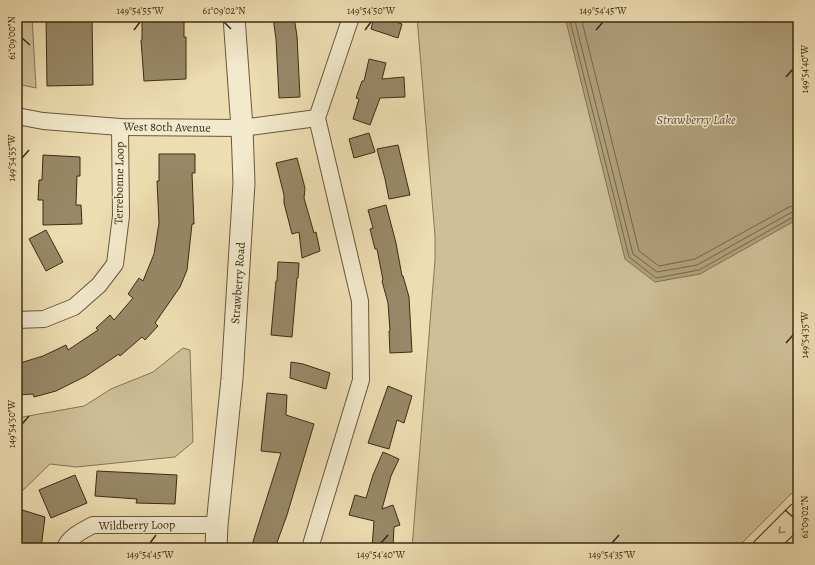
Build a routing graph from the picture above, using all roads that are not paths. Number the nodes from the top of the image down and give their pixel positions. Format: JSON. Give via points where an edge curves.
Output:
{"nodes":[{"id":1,"x":234,"y":17,"type":"edge"},
{"id":2,"x":351,"y":17,"type":"edge"},
{"id":3,"x":17,"y":116,"type":"edge"},
{"id":4,"x":317,"y":118,"type":"junction"},
{"id":5,"x":120,"y":127,"type":"junction"},
{"id":6,"x":242,"y":128,"type":"junction"},
{"id":7,"x":17,"y":320,"type":"edge"},
{"id":8,"x":798,"y":514,"type":"edge"},
{"id":9,"x":217,"y":525,"type":"junction"},
{"id":10,"x":65,"y":548,"type":"edge"},
{"id":11,"x":216,"y":548,"type":"edge"},
{"id":12,"x":310,"y":548,"type":"edge"},
{"id":13,"x":764,"y":548,"type":"edge"}],
"edges":[{"from":1,"to":6,"type":"street","name":"Strawberry Road"},
{"from":2,"to":4,"type":"street"},
{"from":3,"to":5,"type":"street","name":"West 80th Avenue","via":[[43,121]]},
{"from":4,"to":6,"type":"street","name":"West 80th Avenue"},
{"from":4,"to":12,"type":"street","via":[[360,301],[361,380]]},
{"from":5,"to":6,"type":"street","name":"West 80th Avenue"},
{"from":5,"to":7,"type":"street","name":"Terrebonne Loop","via":[[121,216],[114,264],[99,284],[74,307],[44,319]]},
{"from":6,"to":9,"type":"street","name":"Strawberry Road","via":[[244,183],[232,379]]},
{"from":8,"to":13,"type":"highway","one_way":true},
{"from":9,"to":10,"type":"street","name":"Wildberry Loop","via":[[93,525],[79,532]]},
{"from":9,"to":11,"type":"street","name":"Strawberry Road"}]}
